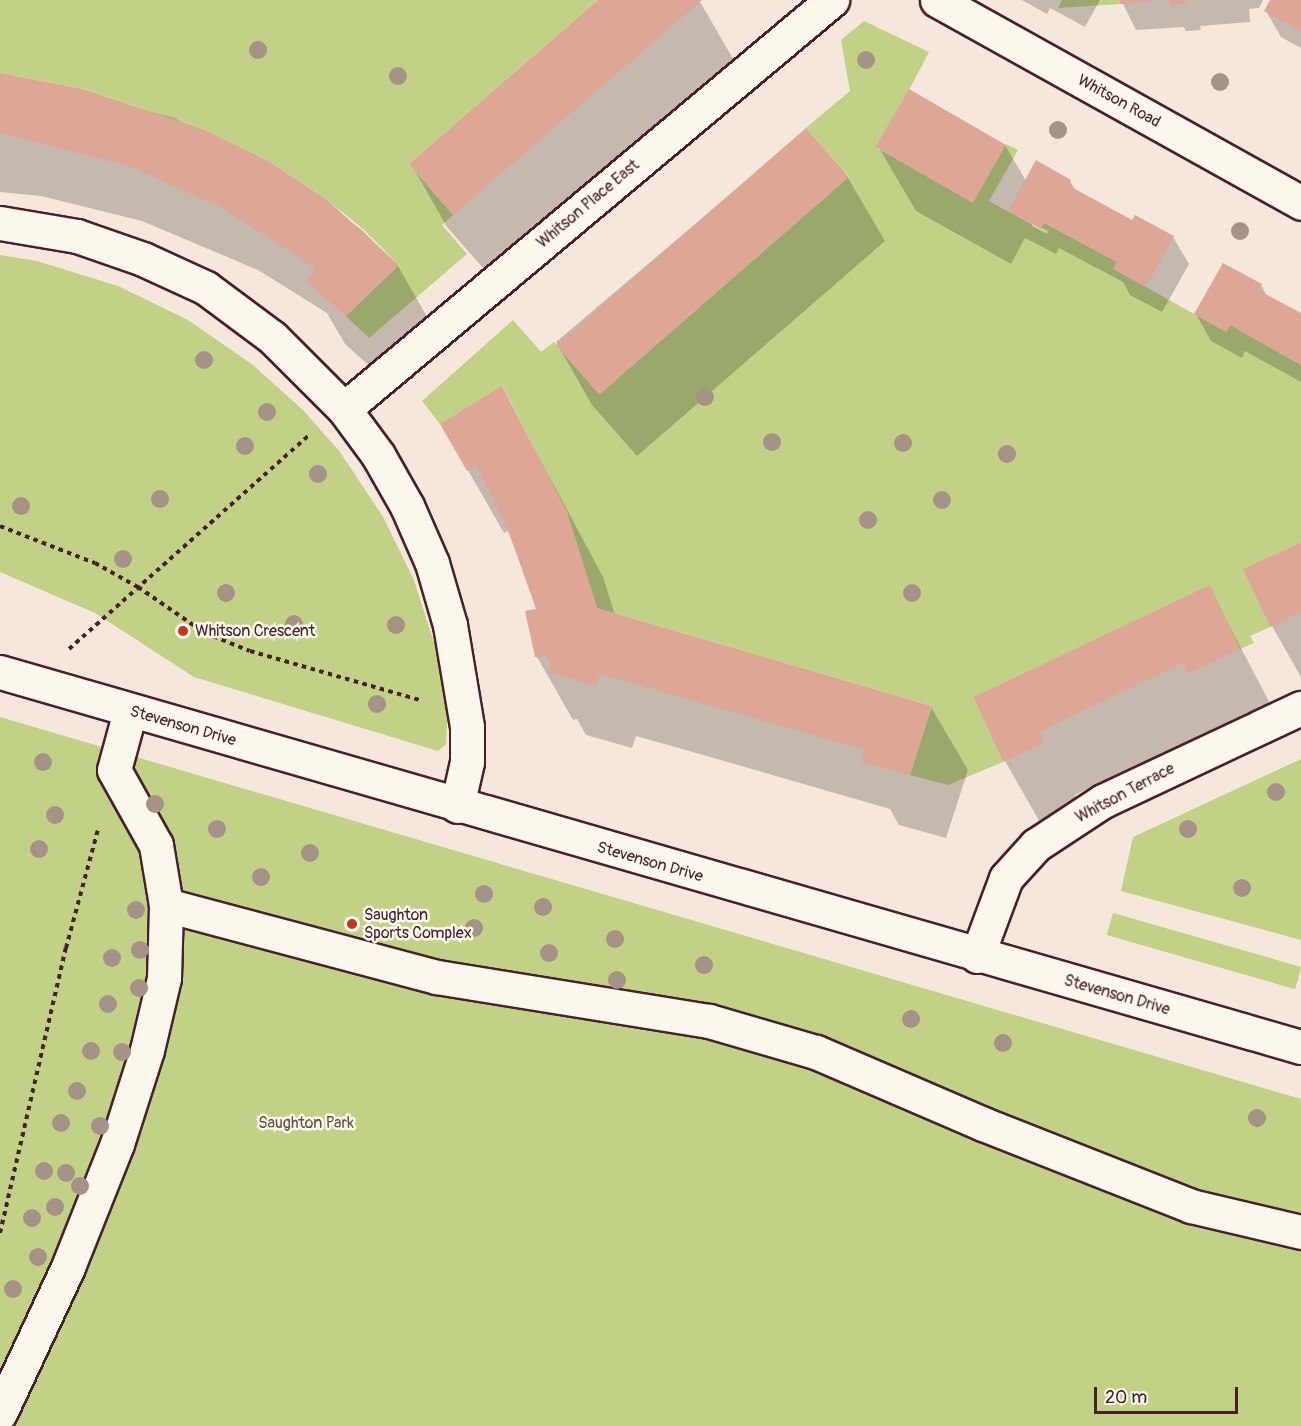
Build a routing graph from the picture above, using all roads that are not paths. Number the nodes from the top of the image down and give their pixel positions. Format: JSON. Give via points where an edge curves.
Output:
{"nodes":[{"id":1,"x":832,"y":0,"type":"edge"},
{"id":2,"x":937,"y":0,"type":"edge"},
{"id":3,"x":1301,"y":203,"type":"edge"},
{"id":4,"x":0,"y":223,"type":"edge"},
{"id":5,"x":344,"y":409,"type":"junction"},
{"id":6,"x":0,"y":672,"type":"edge"},
{"id":7,"x":1301,"y":708,"type":"edge"},
{"id":8,"x":130,"y":711,"type":"junction"},
{"id":9,"x":457,"y":806,"type":"junction"},
{"id":10,"x":166,"y":905,"type":"junction"},
{"id":11,"x":977,"y":956,"type":"junction"},
{"id":12,"x":1301,"y":1047,"type":"edge"},
{"id":13,"x":1301,"y":1232,"type":"edge"},
{"id":14,"x":0,"y":1413,"type":"edge"}],
"edges":[{"from":1,"to":5,"type":"street","name":"Whitson Place East"},
{"from":2,"to":3,"type":"street","name":"Whitson Road"},
{"from":4,"to":5,"type":"street","via":[[76,236],[143,259],[206,288],[272,337]]},
{"from":5,"to":9,"type":"street","via":[[378,455],[432,563],[450,625],[465,712],[467,762]]},
{"from":6,"to":8,"type":"street","name":"Stevenson Drive"},
{"from":7,"to":11,"type":"street","name":"Whitson Terrace","via":[[1103,801],[1036,845],[1006,878]]},
{"from":8,"to":9,"type":"street","name":"Stevenson Drive"},
{"from":8,"to":10,"type":"street","via":[[114,770],[156,845]]},
{"from":9,"to":11,"type":"street","name":"Stevenson Drive"},
{"from":10,"to":13,"type":"street","via":[[437,977],[709,1021],[806,1048],[1191,1206]]},
{"from":10,"to":14,"type":"street","via":[[164,978],[147,1050],[117,1144],[68,1267]]},
{"from":11,"to":12,"type":"street","name":"Stevenson Drive"}]}
